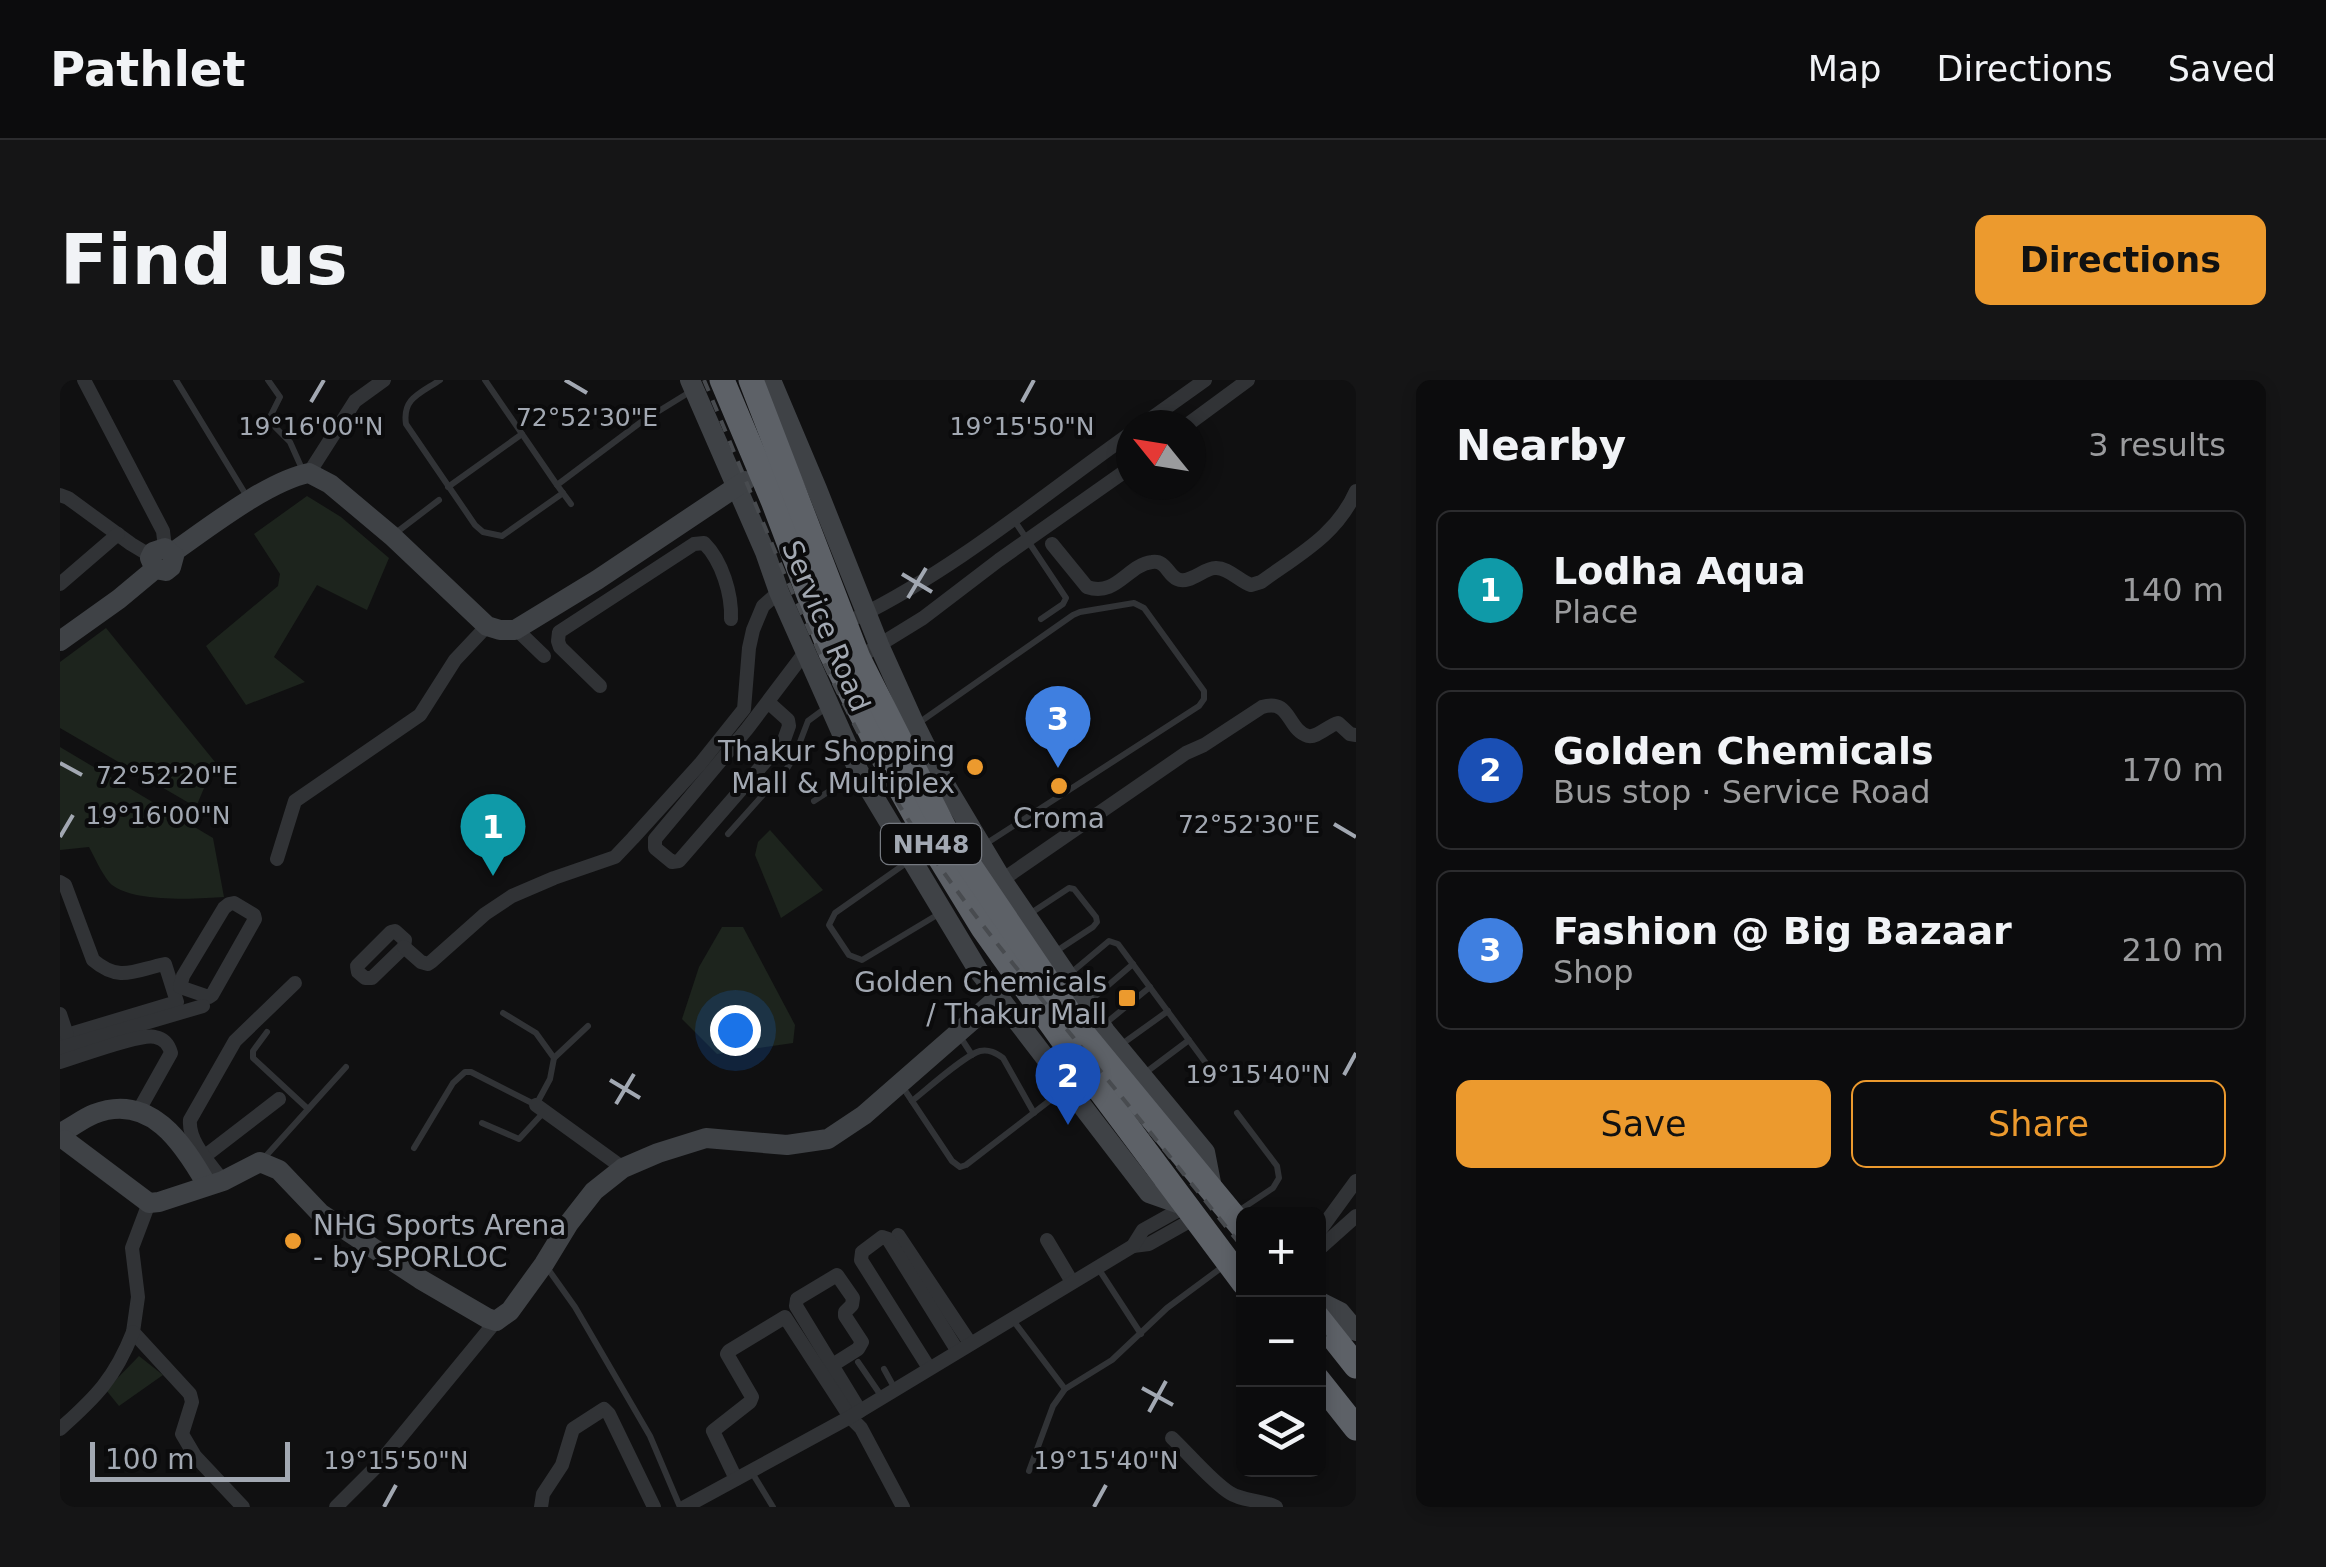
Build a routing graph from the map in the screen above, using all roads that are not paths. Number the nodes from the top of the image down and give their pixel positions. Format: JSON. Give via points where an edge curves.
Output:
{"nodes":[{"id":1,"x":84,"y":380,"type":"edge"},
{"id":2,"x":176,"y":380,"type":"edge"},
{"id":3,"x":268,"y":380,"type":"edge"},
{"id":4,"x":384,"y":380,"type":"edge"},
{"id":5,"x":440,"y":380,"type":"edge"},
{"id":6,"x":484,"y":380,"type":"edge"},
{"id":7,"x":722,"y":380,"type":"edge"},
{"id":8,"x":750,"y":380,"type":"edge"},
{"id":9,"x":770,"y":380,"type":"edge"},
{"id":10,"x":1206,"y":380,"type":"edge"},
{"id":11,"x":1244,"y":381,"type":"edge"},
{"id":12,"x":692,"y":385,"type":"edge"},
{"id":13,"x":1163,"y":410,"type":"edge"},
{"id":14,"x":1206,"y":411,"type":"edge"},
{"id":15,"x":522,"y":434,"type":"junction"},
{"id":16,"x":1116,"y":444,"type":"edge"},
{"id":17,"x":772,"y":467,"type":"junction"},
{"id":18,"x":307,"y":474,"type":"junction"},
{"id":19,"x":1116,"y":478,"type":"edge"},
{"id":20,"x":558,"y":486,"type":"junction"},
{"id":21,"x":736,"y":486,"type":"junction"},
{"id":22,"x":448,"y":487,"type":"junction"},
{"id":23,"x":1356,"y":491,"type":"edge"},
{"id":24,"x":563,"y":494,"type":"junction"},
{"id":25,"x":60,"y":496,"type":"edge"},
{"id":26,"x":439,"y":500,"type":"dead end"},
{"id":27,"x":249,"y":501,"type":"junction"},
{"id":28,"x":571,"y":504,"type":"dead end"},
{"id":29,"x":1013,"y":519,"type":"junction"},
{"id":30,"x":1038,"y":533,"type":"junction"},
{"id":31,"x":118,"y":534,"type":"junction"},
{"id":32,"x":392,"y":536,"type":"junction"},
{"id":33,"x":969,"y":551,"type":"junction"},
{"id":34,"x":161,"y":556,"type":"junction"},
{"id":35,"x":614,"y":568,"type":"junction"},
{"id":36,"x":982,"y":573,"type":"junction"},
{"id":37,"x":60,"y":584,"type":"edge"},
{"id":38,"x":626,"y":587,"type":"junction"},
{"id":39,"x":779,"y":592,"type":"junction"},
{"id":40,"x":731,"y":618,"type":"dead end"},
{"id":41,"x":854,"y":618,"type":"junction"},
{"id":42,"x":1041,"y":619,"type":"dead end"},
{"id":43,"x":486,"y":626,"type":"junction"},
{"id":44,"x":516,"y":629,"type":"junction"},
{"id":45,"x":60,"y":641,"type":"edge"},
{"id":46,"x":868,"y":651,"type":"junction"},
{"id":47,"x":806,"y":652,"type":"junction"},
{"id":48,"x":544,"y":656,"type":"dead end"},
{"id":49,"x":600,"y":686,"type":"dead end"},
{"id":50,"x":768,"y":702,"type":"junction"},
{"id":51,"x":830,"y":705,"type":"junction"},
{"id":52,"x":914,"y":726,"type":"junction"},
{"id":53,"x":1356,"y":735,"type":"edge"},
{"id":54,"x":859,"y":772,"type":"junction"},
{"id":55,"x":814,"y":801,"type":"dead end"},
{"id":56,"x":728,"y":834,"type":"dead end"},
{"id":57,"x":981,"y":846,"type":"junction"},
{"id":58,"x":277,"y":859,"type":"dead end"},
{"id":59,"x":911,"y":860,"type":"junction"},
{"id":60,"x":60,"y":882,"type":"edge"},
{"id":61,"x":1005,"y":884,"type":"junction"},
{"id":62,"x":943,"y":912,"type":"junction"},
{"id":63,"x":1027,"y":916,"type":"junction"},
{"id":64,"x":404,"y":946,"type":"dead end"},
{"id":65,"x":1052,"y":954,"type":"junction"},
{"id":66,"x":1133,"y":964,"type":"junction"},
{"id":67,"x":1067,"y":976,"type":"junction"},
{"id":68,"x":295,"y":983,"type":"dead end"},
{"id":69,"x":1150,"y":987,"type":"junction"},
{"id":70,"x":999,"y":998,"type":"junction"},
{"id":71,"x":180,"y":1004,"type":"junction"},
{"id":72,"x":1086,"y":1004,"type":"junction"},
{"id":73,"x":203,"y":1006,"type":"dead end"},
{"id":74,"x":1168,"y":1011,"type":"junction"},
{"id":75,"x":60,"y":1014,"type":"edge"},
{"id":76,"x":503,"y":1014,"type":"dead end"},
{"id":77,"x":588,"y":1026,"type":"dead end"},
{"id":78,"x":1102,"y":1027,"type":"junction"},
{"id":79,"x":141,"y":1031,"type":"junction"},
{"id":80,"x":96,"y":1032,"type":"junction"},
{"id":81,"x":267,"y":1032,"type":"dead end"},
{"id":82,"x":958,"y":1034,"type":"junction"},
{"id":83,"x":62,"y":1040,"type":"edge"},
{"id":84,"x":1189,"y":1040,"type":"junction"},
{"id":85,"x":1117,"y":1048,"type":"junction"},
{"id":86,"x":972,"y":1054,"type":"junction"},
{"id":87,"x":554,"y":1058,"type":"junction"},
{"id":88,"x":60,"y":1062,"type":"edge"},
{"id":89,"x":346,"y":1067,"type":"dead end"},
{"id":90,"x":1212,"y":1070,"type":"dead end"},
{"id":91,"x":1140,"y":1076,"type":"junction"},
{"id":92,"x":1067,"y":1087,"type":"junction"},
{"id":93,"x":906,"y":1092,"type":"junction"},
{"id":94,"x":279,"y":1099,"type":"dead end"},
{"id":95,"x":540,"y":1108,"type":"junction"},
{"id":96,"x":308,"y":1109,"type":"junction"},
{"id":97,"x":138,"y":1110,"type":"junction"},
{"id":98,"x":1034,"y":1113,"type":"junction"},
{"id":99,"x":1237,"y":1113,"type":"dead end"},
{"id":100,"x":482,"y":1122,"type":"dead end"},
{"id":101,"x":62,"y":1130,"type":"edge"},
{"id":102,"x":414,"y":1148,"type":"dead end"},
{"id":103,"x":205,"y":1156,"type":"junction"},
{"id":104,"x":260,"y":1162,"type":"junction"},
{"id":105,"x":623,"y":1168,"type":"junction"},
{"id":106,"x":1356,"y":1181,"type":"edge"},
{"id":107,"x":215,"y":1183,"type":"junction"},
{"id":108,"x":1213,"y":1195,"type":"junction"},
{"id":109,"x":149,"y":1203,"type":"junction"},
{"id":110,"x":1253,"y":1207,"type":"edge"},
{"id":111,"x":1191,"y":1212,"type":"junction"},
{"id":112,"x":1356,"y":1216,"type":"edge"},
{"id":113,"x":1236,"y":1220,"type":"edge"},
{"id":114,"x":1326,"y":1222,"type":"edge"},
{"id":115,"x":898,"y":1235,"type":"dead end"},
{"id":116,"x":1047,"y":1240,"type":"dead end"},
{"id":117,"x":1326,"y":1243,"type":"edge"},
{"id":118,"x":544,"y":1264,"type":"junction"},
{"id":119,"x":1097,"y":1267,"type":"junction"},
{"id":120,"x":1236,"y":1273,"type":"edge"},
{"id":121,"x":1072,"y":1282,"type":"junction"},
{"id":122,"x":1326,"y":1305,"type":"edge"},
{"id":123,"x":1012,"y":1318,"type":"junction"},
{"id":124,"x":496,"y":1320,"type":"junction"},
{"id":125,"x":1326,"y":1328,"type":"edge"},
{"id":126,"x":1356,"y":1331,"type":"edge"},
{"id":127,"x":134,"y":1332,"type":"junction"},
{"id":128,"x":1141,"y":1334,"type":"junction"},
{"id":129,"x":963,"y":1347,"type":"junction"},
{"id":130,"x":858,"y":1362,"type":"dead end"},
{"id":131,"x":831,"y":1366,"type":"junction"},
{"id":132,"x":1356,"y":1366,"type":"edge"},
{"id":133,"x":929,"y":1368,"type":"junction"},
{"id":134,"x":872,"y":1382,"type":"junction"},
{"id":135,"x":1324,"y":1387,"type":"edge"},
{"id":136,"x":1065,"y":1388,"type":"junction"},
{"id":137,"x":888,"y":1393,"type":"junction"},
{"id":138,"x":855,"y":1414,"type":"junction"},
{"id":139,"x":1356,"y":1428,"type":"edge"},
{"id":140,"x":60,"y":1429,"type":"edge"},
{"id":141,"x":1172,"y":1438,"type":"dead end"},
{"id":142,"x":1029,"y":1470,"type":"dead end"},
{"id":143,"x":752,"y":1471,"type":"junction"},
{"id":144,"x":736,"y":1479,"type":"junction"},
{"id":145,"x":703,"y":1503,"type":"edge"},
{"id":146,"x":650,"y":1506,"type":"edge"},
{"id":147,"x":243,"y":1507,"type":"edge"},
{"id":148,"x":336,"y":1507,"type":"edge"},
{"id":149,"x":541,"y":1507,"type":"edge"},
{"id":150,"x":682,"y":1507,"type":"edge"},
{"id":151,"x":773,"y":1507,"type":"edge"},
{"id":152,"x":903,"y":1507,"type":"edge"},
{"id":153,"x":1276,"y":1507,"type":"edge"}],
"edges":[{"from":1,"to":34,"type":"street","via":[[163,531]]},
{"from":2,"to":27,"type":"lane"},
{"from":3,"to":18,"type":"lane","via":[[280,398],[270,422]]},
{"from":4,"to":18,"type":"street","via":[[355,401]]},
{"from":5,"to":22,"type":"lane","via":[[409,401],[404,413],[408,430]]},
{"from":6,"to":15,"type":"lane"},
{"from":7,"to":17,"type":"highway","number":"NH48"},
{"from":8,"to":17,"type":"highway","number":"NH48"},
{"from":9,"to":41,"type":"street","via":[[817,489]]},
{"from":10,"to":13,"type":"street"},
{"from":11,"to":14,"type":"street"},
{"from":12,"to":20,"type":"lane"},
{"from":12,"to":21,"type":"street","name":"Service Road"},
{"from":15,"to":20,"type":"lane"},
{"from":15,"to":22,"type":"lane"},
{"from":16,"to":29,"type":"street"},
{"from":17,"to":21,"type":"street"},
{"from":17,"to":41,"type":"highway","number":"NH48"},
{"from":17,"to":111,"type":"highway","number":"NH48","via":[[831,654],[929,840],[983,928]]},
{"from":18,"to":27,"type":"street"},
{"from":18,"to":32,"type":"street","via":[[330,484]]},
{"from":19,"to":30,"type":"street"},
{"from":20,"to":24,"type":"lane"},
{"from":21,"to":35,"type":"street"},
{"from":21,"to":39,"type":"street","name":"Service Road"},
{"from":22,"to":24,"type":"lane","via":[[475,525],[502,536]]},
{"from":23,"to":30,"type":"street","via":[[1334,528],[1251,585],[1212,567],[1177,579],[1154,561],[1094,590],[1052,544],[1055,537]]},
{"from":24,"to":28,"type":"lane"},
{"from":25,"to":31,"type":"street"},
{"from":26,"to":32,"type":"lane"},
{"from":27,"to":34,"type":"street"},
{"from":29,"to":30,"type":"lane"},
{"from":29,"to":33,"type":"street"},
{"from":30,"to":36,"type":"street"},
{"from":30,"to":42,"type":"lane","via":[[1066,598]]},
{"from":31,"to":34,"type":"street"},
{"from":31,"to":37,"type":"street"},
{"from":32,"to":43,"type":"street"},
{"from":33,"to":36,"type":"street"},
{"from":33,"to":41,"type":"street"},
{"from":34,"to":45,"type":"street","via":[[119,599]]},
{"from":35,"to":38,"type":"street"},
{"from":35,"to":44,"type":"street"},
{"from":36,"to":46,"type":"street"},
{"from":38,"to":40,"type":"street","via":[[704,543],[728,589]]},
{"from":38,"to":49,"type":"street","via":[[560,632],[560,647]]},
{"from":39,"to":47,"type":"street","name":"Service Road"},
{"from":39,"to":64,"type":"street","via":[[763,606],[753,630],[744,710],[615,857],[512,896],[428,964]]},
{"from":41,"to":46,"type":"highway","number":"NH48"},
{"from":43,"to":44,"type":"street"},
{"from":43,"to":58,"type":"street","via":[[420,715],[295,801]]},
{"from":44,"to":48,"type":"street"},
{"from":46,"to":52,"type":"street"},
{"from":46,"to":108,"type":"highway","number":"NH48","via":[[944,828],[1084,1035]]},
{"from":47,"to":50,"type":"street"},
{"from":47,"to":51,"type":"street","name":"Service Road"},
{"from":50,"to":50,"type":"street","via":[[655,839],[672,862],[784,740],[788,720]]},
{"from":51,"to":54,"type":"street","name":"Service Road"},
{"from":51,"to":56,"type":"lane","via":[[808,721],[788,766]]},
{"from":52,"to":57,"type":"street"},
{"from":52,"to":57,"type":"lane","via":[[1073,615],[1134,604],[1144,608],[1204,691],[1199,706]]},
{"from":53,"to":61,"type":"street","via":[[1338,723],[1310,736],[1279,706],[1262,707],[1186,753]]},
{"from":54,"to":55,"type":"lane"},
{"from":54,"to":59,"type":"street","name":"Service Road"},
{"from":57,"to":61,"type":"street"},
{"from":59,"to":62,"type":"street","name":"Service Road"},
{"from":59,"to":62,"type":"lane","via":[[834,913],[829,925],[849,954],[862,960]]},
{"from":60,"to":71,"type":"street","via":[[93,960],[122,975],[165,964]]},
{"from":61,"to":63,"type":"street"},
{"from":62,"to":70,"type":"street","name":"Service Road"},
{"from":63,"to":65,"type":"street"},
{"from":63,"to":65,"type":"lane","via":[[1069,888],[1096,916],[1093,927]]},
{"from":65,"to":67,"type":"street"},
{"from":66,"to":67,"type":"lane","via":[[1110,942]]},
{"from":66,"to":69,"type":"lane"},
{"from":66,"to":72,"type":"lane"},
{"from":67,"to":72,"type":"street"},
{"from":68,"to":103,"type":"street","via":[[235,1041],[190,1120],[192,1138]]},
{"from":69,"to":74,"type":"lane"},
{"from":69,"to":78,"type":"lane"},
{"from":70,"to":82,"type":"street"},
{"from":70,"to":92,"type":"street","name":"Service Road"},
{"from":71,"to":71,"type":"street","via":[[212,995],[254,916],[234,903],[224,908],[182,976]]},
{"from":71,"to":73,"type":"street"},
{"from":71,"to":79,"type":"street"},
{"from":71,"to":80,"type":"street"},
{"from":72,"to":78,"type":"street"},
{"from":74,"to":84,"type":"lane"},
{"from":74,"to":85,"type":"lane"},
{"from":75,"to":83,"type":"street"},
{"from":76,"to":87,"type":"lane","via":[[536,1033]]},
{"from":77,"to":87,"type":"lane"},
{"from":78,"to":85,"type":"street"},
{"from":79,"to":80,"type":"street"},
{"from":79,"to":88,"type":"street"},
{"from":79,"to":97,"type":"street","via":[[168,1044],[171,1053]]},
{"from":80,"to":83,"type":"street"},
{"from":81,"to":96,"type":"lane","via":[[254,1058]]},
{"from":82,"to":86,"type":"lane"},
{"from":82,"to":93,"type":"street"},
{"from":84,"to":90,"type":"lane"},
{"from":84,"to":91,"type":"lane"},
{"from":85,"to":91,"type":"street"},
{"from":86,"to":93,"type":"lane"},
{"from":86,"to":98,"type":"lane","via":[[985,1050],[1003,1058]]},
{"from":87,"to":95,"type":"lane"},
{"from":89,"to":96,"type":"lane"},
{"from":91,"to":108,"type":"street","via":[[1204,1152]]},
{"from":92,"to":98,"type":"lane"},
{"from":92,"to":111,"type":"street","name":"Service Road","via":[[1149,1193]]},
{"from":93,"to":98,"type":"lane","via":[[960,1166]]},
{"from":93,"to":105,"type":"street","via":[[828,1139],[787,1145],[706,1138]]},
{"from":94,"to":103,"type":"street"},
{"from":95,"to":100,"type":"lane","via":[[519,1139]]},
{"from":95,"to":102,"type":"lane","via":[[465,1072]]},
{"from":95,"to":105,"type":"street"},
{"from":96,"to":104,"type":"lane"},
{"from":97,"to":101,"type":"street","via":[[94,1114]]},
{"from":97,"to":107,"type":"street","via":[[166,1128]]},
{"from":99,"to":110,"type":"lane","via":[[1279,1178]]},
{"from":101,"to":109,"type":"street"},
{"from":103,"to":107,"type":"street"},
{"from":104,"to":107,"type":"street"},
{"from":104,"to":124,"type":"street","via":[[279,1170],[320,1213],[371,1248]]},
{"from":105,"to":118,"type":"street","via":[[594,1191]]},
{"from":106,"to":114,"type":"street"},
{"from":107,"to":109,"type":"street"},
{"from":108,"to":113,"type":"highway","number":"NH48"},
{"from":109,"to":127,"type":"street","via":[[132,1248]]},
{"from":111,"to":119,"type":"street","via":[[1150,1244],[1132,1246]]},
{"from":111,"to":120,"type":"highway","number":"NH48"},
{"from":112,"to":117,"type":"street"},
{"from":115,"to":129,"type":"street"},
{"from":116,"to":121,"type":"street"},
{"from":118,"to":124,"type":"street"},
{"from":118,"to":150,"type":"lane","via":[[650,1436]]},
{"from":119,"to":121,"type":"street"},
{"from":119,"to":128,"type":"lane"},
{"from":120,"to":128,"type":"lane","via":[[1167,1308]]},
{"from":121,"to":123,"type":"street"},
{"from":122,"to":126,"type":"street"},
{"from":123,"to":129,"type":"street"},
{"from":123,"to":136,"type":"lane"},
{"from":124,"to":148,"type":"street"},
{"from":125,"to":132,"type":"highway"},
{"from":127,"to":140,"type":"street","via":[[93,1400]]},
{"from":127,"to":147,"type":"street","via":[[190,1394],[182,1434]]},
{"from":128,"to":136,"type":"lane"},
{"from":129,"to":133,"type":"street"},
{"from":129,"to":133,"type":"street","via":[[882,1237],[860,1260]]},
{"from":130,"to":134,"type":"lane"},
{"from":131,"to":131,"type":"street","via":[[796,1302],[837,1275],[853,1298],[845,1316],[862,1342]]},
{"from":131,"to":138,"type":"street"},
{"from":133,"to":137,"type":"street"},
{"from":134,"to":137,"type":"lane"},
{"from":134,"to":137,"type":"lane","via":[[885,1372]]},
{"from":135,"to":139,"type":"highway"},
{"from":136,"to":142,"type":"lane"},
{"from":137,"to":138,"type":"street"},
{"from":138,"to":143,"type":"street"},
{"from":138,"to":144,"type":"street","via":[[782,1316],[727,1354],[752,1397],[714,1430]]},
{"from":138,"to":152,"type":"street"},
{"from":141,"to":153,"type":"street","via":[[1228,1492]]},
{"from":143,"to":144,"type":"street"},
{"from":143,"to":151,"type":"lane"},
{"from":144,"to":145,"type":"street"},
{"from":145,"to":150,"type":"street"},
{"from":146,"to":149,"type":"street","via":[[604,1410],[573,1429]]}]}
